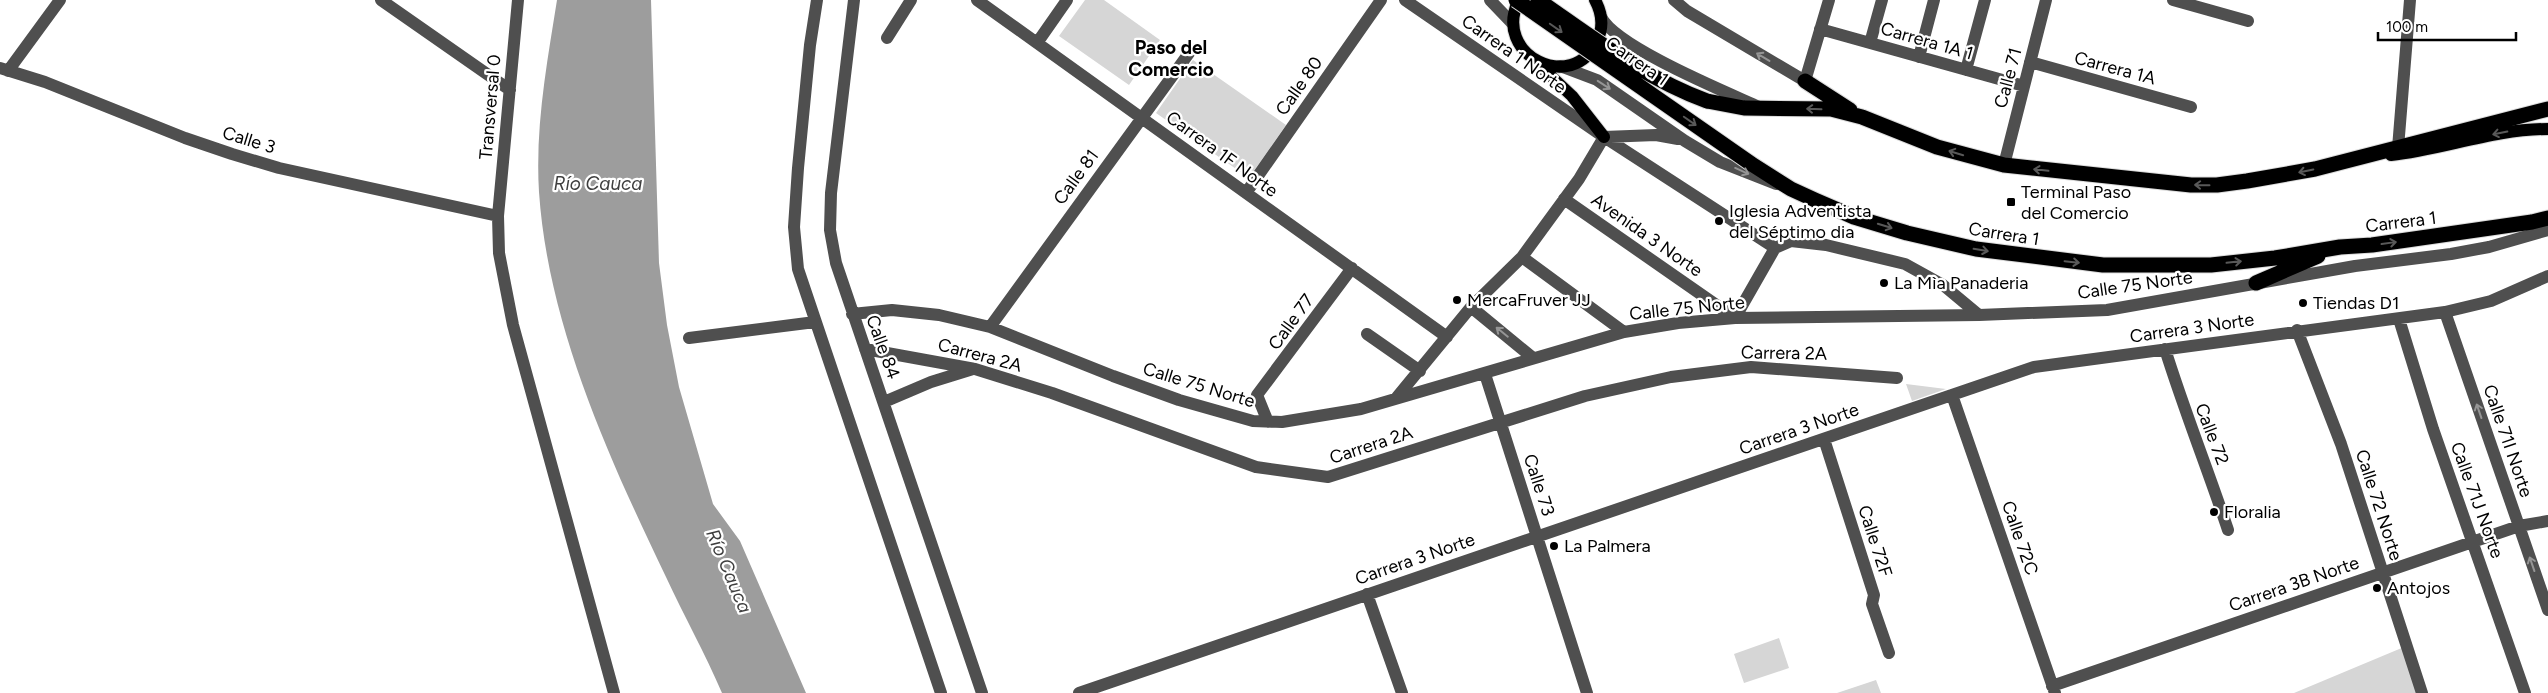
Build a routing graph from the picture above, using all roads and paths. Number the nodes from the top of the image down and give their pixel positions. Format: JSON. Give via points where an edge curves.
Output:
{"nodes":[{"id":1,"x":60,"y":0,"type":"edge"},
{"id":2,"x":381,"y":0,"type":"edge"},
{"id":3,"x":518,"y":0,"type":"edge"},
{"id":4,"x":854,"y":0,"type":"edge"},
{"id":5,"x":911,"y":0,"type":"edge"},
{"id":6,"x":977,"y":0,"type":"edge"},
{"id":7,"x":1067,"y":0,"type":"edge"},
{"id":8,"x":1381,"y":0,"type":"edge"},
{"id":9,"x":1405,"y":0,"type":"edge"},
{"id":10,"x":1490,"y":0,"type":"edge"},
{"id":11,"x":1518,"y":0,"type":"edge"},
{"id":12,"x":1538,"y":0,"type":"edge"},
{"id":13,"x":1595,"y":0,"type":"edge"},
{"id":14,"x":1602,"y":0,"type":"edge"},
{"id":15,"x":1674,"y":0,"type":"edge"},
{"id":16,"x":1828,"y":0,"type":"edge"},
{"id":17,"x":1882,"y":0,"type":"edge"},
{"id":18,"x":1934,"y":0,"type":"edge"},
{"id":19,"x":1985,"y":0,"type":"edge"},
{"id":20,"x":2046,"y":0,"type":"edge"},
{"id":21,"x":2173,"y":0,"type":"edge"},
{"id":22,"x":2410,"y":0,"type":"edge"},
{"id":23,"x":819,"y":2,"type":"edge"},
{"id":24,"x":1601,"y":16,"type":"junction"},
{"id":25,"x":2248,"y":22,"type":"dead end"},
{"id":26,"x":1513,"y":24,"type":"junction"},
{"id":27,"x":1820,"y":30,"type":"junction"},
{"id":28,"x":887,"y":38,"type":"dead end"},
{"id":29,"x":1037,"y":43,"type":"junction"},
{"id":30,"x":1870,"y":44,"type":"junction"},
{"id":31,"x":1192,"y":50,"type":"dead end"},
{"id":32,"x":1920,"y":57,"type":"junction"},
{"id":33,"x":1535,"y":60,"type":"junction"},
{"id":34,"x":2030,"y":62,"type":"junction"},
{"id":35,"x":1560,"y":66,"type":"junction"},
{"id":36,"x":4,"y":69,"type":"edge"},
{"id":37,"x":1966,"y":70,"type":"junction"},
{"id":38,"x":1805,"y":81,"type":"junction"},
{"id":39,"x":2024,"y":86,"type":"junction"},
{"id":40,"x":510,"y":90,"type":"junction"},
{"id":41,"x":2191,"y":107,"type":"dead end"},
{"id":42,"x":1764,"y":109,"type":"junction"},
{"id":43,"x":2548,"y":109,"type":"edge"},
{"id":44,"x":1141,"y":117,"type":"junction"},
{"id":45,"x":1862,"y":118,"type":"junction"},
{"id":46,"x":2548,"y":129,"type":"edge"},
{"id":47,"x":1604,"y":137,"type":"junction"},
{"id":48,"x":1685,"y":141,"type":"junction"},
{"id":49,"x":2398,"y":148,"type":"junction"},
{"id":50,"x":2354,"y":160,"type":"junction"},
{"id":51,"x":2004,"y":165,"type":"junction"},
{"id":52,"x":1791,"y":189,"type":"junction"},
{"id":53,"x":1246,"y":193,"type":"junction"},
{"id":54,"x":1564,"y":199,"type":"junction"},
{"id":55,"x":2548,"y":214,"type":"edge"},
{"id":56,"x":498,"y":216,"type":"junction"},
{"id":57,"x":2548,"y":218,"type":"edge"},
{"id":58,"x":2532,"y":222,"type":"junction"},
{"id":59,"x":2548,"y":230,"type":"edge"},
{"id":60,"x":2340,"y":247,"type":"junction"},
{"id":61,"x":1775,"y":248,"type":"junction"},
{"id":62,"x":1522,"y":257,"type":"junction"},
{"id":63,"x":1352,"y":268,"type":"junction"},
{"id":64,"x":2548,"y":276,"type":"edge"},
{"id":65,"x":2256,"y":283,"type":"junction"},
{"id":66,"x":1471,"y":307,"type":"junction"},
{"id":67,"x":2445,"y":312,"type":"junction"},
{"id":68,"x":852,"y":314,"type":"junction"},
{"id":69,"x":1979,"y":315,"type":"junction"},
{"id":70,"x":1735,"y":318,"type":"junction"},
{"id":71,"x":2399,"y":319,"type":"junction"},
{"id":72,"x":815,"y":322,"type":"junction"},
{"id":73,"x":990,"y":327,"type":"junction"},
{"id":74,"x":2297,"y":330,"type":"junction"},
{"id":75,"x":1624,"y":332,"type":"junction"},
{"id":76,"x":1367,"y":334,"type":"dead end"},
{"id":77,"x":1447,"y":337,"type":"junction"},
{"id":78,"x":689,"y":338,"type":"dead end"},
{"id":79,"x":865,"y":349,"type":"junction"},
{"id":80,"x":2164,"y":349,"type":"junction"},
{"id":81,"x":1533,"y":358,"type":"junction"},
{"id":82,"x":975,"y":368,"type":"junction"},
{"id":83,"x":1420,"y":371,"type":"junction"},
{"id":84,"x":1485,"y":374,"type":"junction"},
{"id":85,"x":1897,"y":378,"type":"dead end"},
{"id":86,"x":1952,"y":395,"type":"junction"},
{"id":87,"x":1397,"y":397,"type":"junction"},
{"id":88,"x":884,"y":402,"type":"junction"},
{"id":89,"x":1268,"y":422,"type":"junction"},
{"id":90,"x":1500,"y":423,"type":"junction"},
{"id":91,"x":1824,"y":439,"type":"junction"},
{"id":92,"x":2548,"y":521,"type":"edge"},
{"id":93,"x":2519,"y":526,"type":"junction"},
{"id":94,"x":2228,"y":530,"type":"dead end"},
{"id":95,"x":1537,"y":536,"type":"junction"},
{"id":96,"x":2473,"y":542,"type":"junction"},
{"id":97,"x":2383,"y":572,"type":"junction"},
{"id":98,"x":1367,"y":594,"type":"junction"},
{"id":99,"x":2548,"y":610,"type":"edge"},
{"id":100,"x":1889,"y":653,"type":"dead end"},
{"id":101,"x":2054,"y":689,"type":"edge"},
{"id":102,"x":614,"y":693,"type":"edge"},
{"id":103,"x":941,"y":693,"type":"edge"},
{"id":104,"x":982,"y":693,"type":"edge"},
{"id":105,"x":1078,"y":693,"type":"edge"},
{"id":106,"x":1402,"y":693,"type":"edge"},
{"id":107,"x":1587,"y":693,"type":"edge"},
{"id":108,"x":2422,"y":693,"type":"edge"},
{"id":109,"x":2525,"y":693,"type":"edge"}],
"edges":[{"from":1,"to":36,"type":"street"},
{"from":2,"to":40,"type":"street"},
{"from":3,"to":40,"type":"street","name":"Transversal 0"},
{"from":4,"to":68,"type":"street","name":"Calle 84","via":[[831,193],[830,230],[836,263]]},
{"from":5,"to":28,"type":"street"},
{"from":6,"to":29,"type":"street","name":"Carrera 1F Norte"},
{"from":7,"to":29,"type":"street"},
{"from":8,"to":53,"type":"street","name":"Calle 80"},
{"from":9,"to":47,"type":"street","name":"Carrera 1 Norte"},
{"from":10,"to":26,"type":"street"},
{"from":11,"to":26,"type":"main road"},
{"from":11,"to":52,"type":"highway","name":"Carrera 1","one_way":true,"bridge":true},
{"from":12,"to":42,"type":"highway","name":"Carrera 1","bridge":true,"via":[[1642,72],[1676,90],[1707,101]]},
{"from":13,"to":24,"type":"main road"},
{"from":14,"to":24,"type":"main road"},
{"from":38,"to":15,"type":"street","one_way":true,"via":[[1686,11]]},
{"from":16,"to":27,"type":"street"},
{"from":17,"to":30,"type":"street"},
{"from":18,"to":32,"type":"street"},
{"from":19,"to":37,"type":"street"},
{"from":20,"to":34,"type":"street","name":"Calle 71"},
{"from":21,"to":25,"type":"street"},
{"from":22,"to":49,"type":"street"},
{"from":23,"to":72,"type":"street","via":[[810,45],[794,227],[798,270]]},
{"from":24,"to":35,"type":"main road","via":[[1600,32],[1592,50],[1578,62]]},
{"from":24,"to":42,"type":"street","via":[[1613,32],[1646,52],[1731,96]]},
{"from":26,"to":33,"type":"main road","via":[[1519,45]]},
{"from":27,"to":30,"type":"street","name":"Carrera 1A 1"},
{"from":27,"to":38,"type":"street"},
{"from":29,"to":44,"type":"street","name":"Carrera 1F Norte"},
{"from":30,"to":32,"type":"street","name":"Carrera 1A 1"},
{"from":31,"to":44,"type":"street","name":"Calle 81"},
{"from":32,"to":37,"type":"street","name":"Carrera 1A 1"},
{"from":33,"to":35,"type":"main road"},
{"from":33,"to":47,"type":"main road","via":[[1572,96]]},
{"from":34,"to":39,"type":"street","name":"Calle 71"},
{"from":34,"to":41,"type":"street","name":"Carrera 1A"},
{"from":35,"to":48,"type":"street","one_way":true,"via":[[1597,80]]},
{"from":36,"to":56,"type":"street","name":"Calle 3","via":[[177,135],[279,168]]},
{"from":37,"to":39,"type":"street","name":"Carrera 1A 1"},
{"from":38,"to":45,"type":"highway"},
{"from":39,"to":51,"type":"street","name":"Calle 71"},
{"from":40,"to":56,"type":"street","name":"Transversal 0"},
{"from":45,"to":42,"type":"highway","name":"Carrera 1","one_way":true,"via":[[1831,109]]},
{"from":43,"to":49,"type":"highway"},
{"from":44,"to":53,"type":"street","name":"Carrera 1F Norte"},
{"from":44,"to":73,"type":"street","name":"Calle 81"},
{"from":51,"to":45,"type":"highway","name":"Carrera 1","one_way":true,"via":[[1937,148]]},
{"from":46,"to":50,"type":"main road","name":"Carrera 1","one_way":true,"via":[[2509,132],[2428,150]]},
{"from":47,"to":48,"type":"street","via":[[1656,135]]},
{"from":47,"to":54,"type":"street"},
{"from":47,"to":61,"type":"street","name":"Carrera 1 Norte"},
{"from":48,"to":52,"type":"street","one_way":true,"via":[[1740,171]]},
{"from":49,"to":50,"type":"highway"},
{"from":50,"to":51,"type":"highway","name":"Carrera 1","one_way":true,"via":[[2217,185]]},
{"from":52,"to":60,"type":"highway","name":"Carrera 1","one_way":true,"via":[[1854,216],[1938,241],[2103,266],[2211,265]]},
{"from":53,"to":63,"type":"street","name":"Carrera 1F Norte"},
{"from":54,"to":62,"type":"street"},
{"from":54,"to":70,"type":"street","name":"Avenida 3 Norte"},
{"from":55,"to":58,"type":"main road","name":"Carrera 1"},
{"from":56,"to":102,"type":"street","name":"Transversal 0","via":[[499,252],[513,325]]},
{"from":57,"to":58,"type":"highway"},
{"from":60,"to":58,"type":"highway","name":"Carrera 1","one_way":true},
{"from":59,"to":65,"type":"street","name":"Calle 75 Norte","via":[[2451,254]]},
{"from":60,"to":65,"type":"highway"},
{"from":61,"to":69,"type":"street","via":[[1791,241],[1826,245],[1905,264],[1944,284]]},
{"from":61,"to":70,"type":"street"},
{"from":62,"to":66,"type":"street"},
{"from":62,"to":75,"type":"street"},
{"from":63,"to":77,"type":"street","name":"Carrera 1F Norte"},
{"from":63,"to":89,"type":"street","name":"Calle 77","via":[[1257,395]]},
{"from":64,"to":67,"type":"street","name":"Carrera 3 Norte","via":[[2491,301]]},
{"from":65,"to":69,"type":"street","name":"Calle 75 Norte","via":[[2107,310]]},
{"from":66,"to":77,"type":"street"},
{"from":81,"to":66,"type":"street","one_way":true},
{"from":67,"to":71,"type":"street","name":"Carrera 3 Norte"},
{"from":93,"to":67,"type":"street","name":"Calle 71I Norte","one_way":true},
{"from":68,"to":73,"type":"street","name":"Calle 75 Norte","via":[[892,310],[939,315]]},
{"from":68,"to":79,"type":"street","name":"Calle 84"},
{"from":69,"to":70,"type":"street","name":"Calle 75 Norte"},
{"from":70,"to":75,"type":"street","name":"Calle 75 Norte"},
{"from":71,"to":74,"type":"street","name":"Carrera 3 Norte"},
{"from":71,"to":96,"type":"street","name":"Calle 71J Norte"},
{"from":72,"to":78,"type":"street"},
{"from":72,"to":103,"type":"street"},
{"from":73,"to":89,"type":"street","name":"Calle 75 Norte","via":[[1179,400],[1253,421]]},
{"from":74,"to":80,"type":"street","name":"Carrera 3 Norte"},
{"from":74,"to":97,"type":"street","name":"Calle 72 Norte","via":[[2341,444]]},
{"from":75,"to":81,"type":"street","name":"Calle 75 Norte"},
{"from":76,"to":83,"type":"street"},
{"from":77,"to":83,"type":"street"},
{"from":79,"to":82,"type":"street","name":"Carrera 2A"},
{"from":79,"to":88,"type":"street","name":"Calle 84"},
{"from":80,"to":86,"type":"street","name":"Carrera 3 Norte","via":[[2034,367]]},
{"from":80,"to":94,"type":"street","name":"Calle 72"},
{"from":81,"to":84,"type":"street","name":"Calle 75 Norte"},
{"from":82,"to":88,"type":"street"},
{"from":82,"to":90,"type":"street","name":"Carrera 2A","via":[[1256,467],[1328,477]]},
{"from":83,"to":87,"type":"street"},
{"from":84,"to":87,"type":"street","name":"Calle 75 Norte"},
{"from":84,"to":90,"type":"street","name":"Calle 73"},
{"from":85,"to":90,"type":"street","name":"Carrera 2A","via":[[1751,367],[1629,385]]},
{"from":86,"to":91,"type":"street","name":"Carrera 3 Norte"},
{"from":86,"to":101,"type":"street","name":"Calle 72C"},
{"from":87,"to":89,"type":"street","name":"Calle 75 Norte","via":[[1360,409]]},
{"from":88,"to":104,"type":"street","name":"Calle 84"},
{"from":90,"to":95,"type":"street","name":"Calle 73"},
{"from":91,"to":95,"type":"street","name":"Carrera 3 Norte"},
{"from":91,"to":100,"type":"street","name":"Calle 72F","via":[[1874,595],[1872,604]]},
{"from":92,"to":93,"type":"street","name":"Carrera 3B Norte"},
{"from":93,"to":96,"type":"street","name":"Carrera 3B Norte"},
{"from":99,"to":93,"type":"street","name":"Calle 71I Norte","one_way":true},
{"from":95,"to":98,"type":"street","name":"Carrera 3 Norte"},
{"from":95,"to":107,"type":"street","name":"Calle 73"},
{"from":96,"to":97,"type":"street","name":"Carrera 3B Norte"},
{"from":96,"to":109,"type":"street","name":"Calle 71J Norte"},
{"from":97,"to":101,"type":"street","name":"Carrera 3B Norte"},
{"from":97,"to":108,"type":"street","name":"Calle 72 Norte"},
{"from":98,"to":105,"type":"street","name":"Carrera 3 Norte"},
{"from":98,"to":106,"type":"street"}]}
